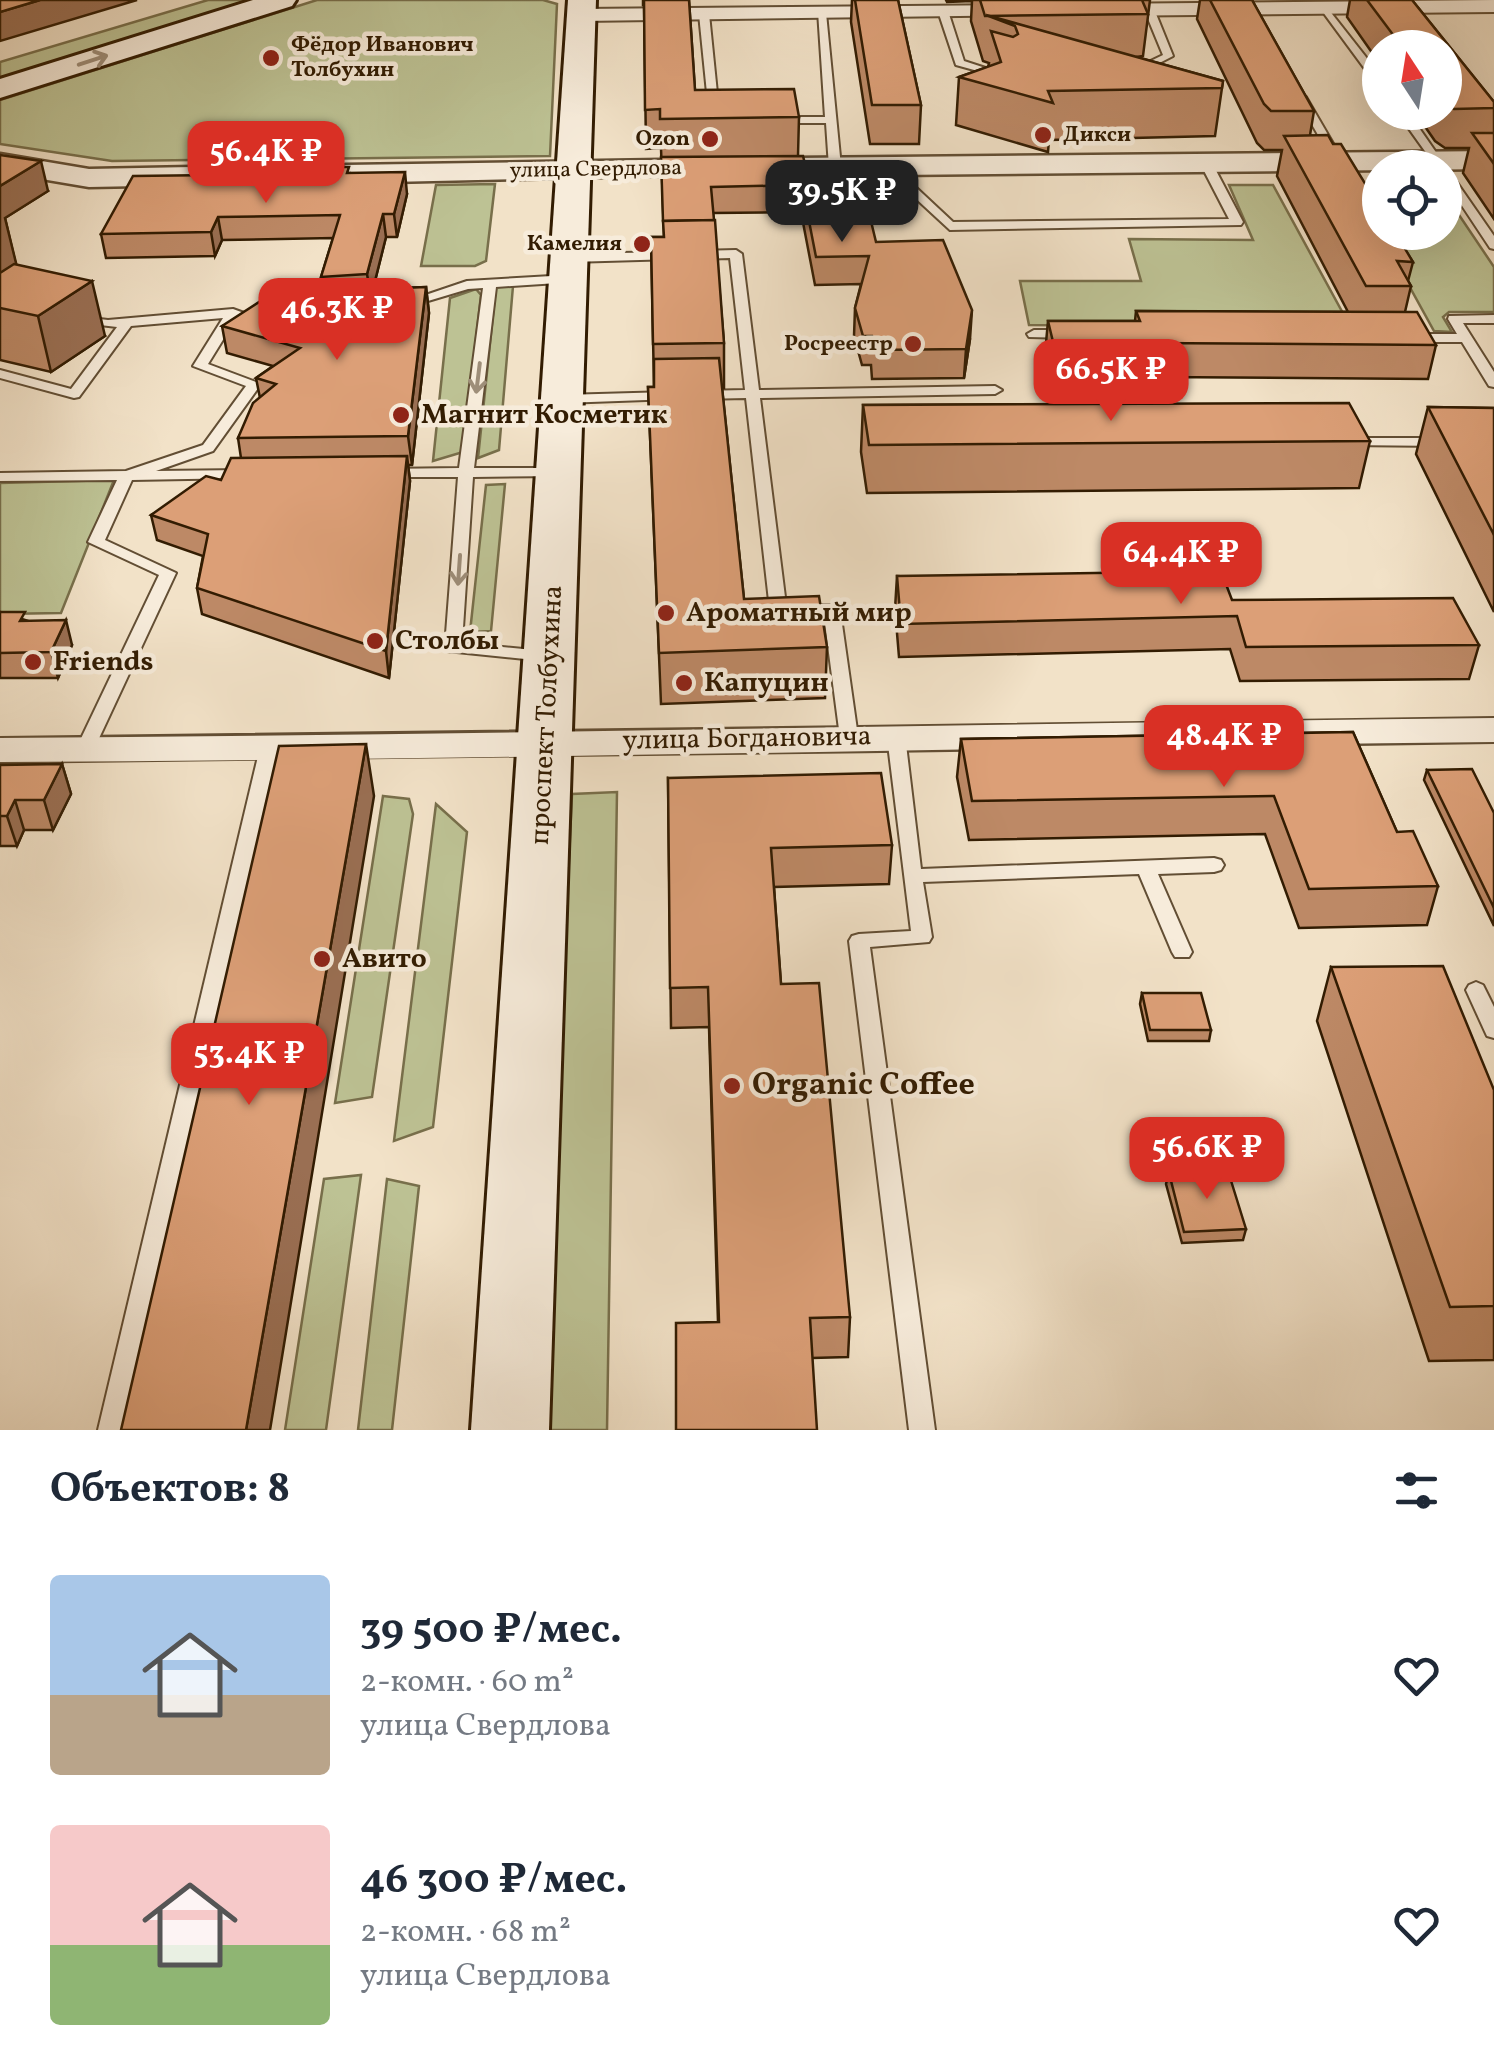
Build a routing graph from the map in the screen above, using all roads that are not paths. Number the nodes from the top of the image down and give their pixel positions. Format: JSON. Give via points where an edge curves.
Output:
{"nodes":[{"id":1,"x":190,"y":0,"type":"edge"},
{"id":2,"x":282,"y":0,"type":"edge"},
{"id":3,"x":1212,"y":4,"type":"edge"},
{"id":4,"x":1403,"y":4,"type":"edge"},
{"id":5,"x":916,"y":6,"type":"edge"},
{"id":6,"x":582,"y":7,"type":"edge"},
{"id":7,"x":1493,"y":7,"type":"edge"},
{"id":8,"x":1324,"y":8,"type":"junction"},
{"id":9,"x":1036,"y":10,"type":"edge"},
{"id":10,"x":1074,"y":10,"type":"edge"},
{"id":11,"x":1149,"y":10,"type":"junction"},
{"id":12,"x":943,"y":11,"type":"junction"},
{"id":13,"x":152,"y":12,"type":"dead end"},
{"id":14,"x":821,"y":12,"type":"junction"},
{"id":15,"x":704,"y":14,"type":"junction"},
{"id":16,"x":1362,"y":58,"type":"edge"},
{"id":17,"x":1132,"y":74,"type":"edge"},
{"id":18,"x":1006,"y":78,"type":"edge"},
{"id":19,"x":1294,"y":86,"type":"edge"},
{"id":20,"x":0,"y":89,"type":"edge"},
{"id":21,"x":772,"y":120,"type":"edge"},
{"id":22,"x":830,"y":120,"type":"junction"},
{"id":23,"x":734,"y":121,"type":"edge"},
{"id":24,"x":1494,"y":160,"type":"edge"},
{"id":25,"x":1338,"y":162,"type":"junction"},
{"id":26,"x":0,"y":163,"type":"edge"},
{"id":27,"x":1206,"y":163,"type":"junction"},
{"id":28,"x":1362,"y":163,"type":"edge"},
{"id":29,"x":1462,"y":164,"type":"edge"},
{"id":30,"x":900,"y":166,"type":"junction"},
{"id":31,"x":835,"y":167,"type":"junction"},
{"id":32,"x":574,"y":170,"type":"junction"},
{"id":33,"x":308,"y":174,"type":"edge"},
{"id":34,"x":228,"y":176,"type":"edge"},
{"id":35,"x":1462,"y":196,"type":"edge"},
{"id":36,"x":1494,"y":244,"type":"edge"},
{"id":37,"x":569,"y":268,"type":"junction"},
{"id":38,"x":490,"y":284,"type":"junction"},
{"id":39,"x":398,"y":303,"type":"edge"},
{"id":40,"x":251,"y":312,"type":"edge"},
{"id":41,"x":232,"y":314,"type":"junction"},
{"id":42,"x":72,"y":318,"type":"edge"},
{"id":43,"x":1494,"y":319,"type":"edge"},
{"id":44,"x":127,"y":322,"type":"junction"},
{"id":45,"x":1034,"y":334,"type":"dead end"},
{"id":46,"x":1093,"y":335,"type":"edge"},
{"id":47,"x":1389,"y":338,"type":"edge"},
{"id":48,"x":1466,"y":338,"type":"junction"},
{"id":49,"x":0,"y":374,"type":"edge"},
{"id":50,"x":1494,"y":383,"type":"edge"},
{"id":51,"x":995,"y":390,"type":"dead end"},
{"id":52,"x":755,"y":394,"type":"junction"},
{"id":53,"x":562,"y":399,"type":"junction"},
{"id":54,"x":1336,"y":442,"type":"edge"},
{"id":55,"x":1454,"y":442,"type":"edge"},
{"id":56,"x":466,"y":472,"type":"junction"},
{"id":57,"x":559,"y":472,"type":"junction"},
{"id":58,"x":365,"y":473,"type":"edge"},
{"id":59,"x":266,"y":474,"type":"edge"},
{"id":60,"x":126,"y":476,"type":"junction"},
{"id":61,"x":0,"y":477,"type":"edge"},
{"id":62,"x":550,"y":656,"type":"junction"},
{"id":63,"x":1494,"y":730,"type":"edge"},
{"id":64,"x":896,"y":736,"type":"junction"},
{"id":65,"x":849,"y":737,"type":"junction"},
{"id":66,"x":545,"y":742,"type":"junction"},
{"id":67,"x":268,"y":748,"type":"junction"},
{"id":68,"x":85,"y":749,"type":"junction"},
{"id":69,"x":0,"y":750,"type":"edge"},
{"id":70,"x":1214,"y":866,"type":"dead end"},
{"id":71,"x":1146,"y":868,"type":"junction"},
{"id":72,"x":912,"y":876,"type":"junction"},
{"id":73,"x":1182,"y":952,"type":"dead end"},
{"id":74,"x":1476,"y":990,"type":"dead end"},
{"id":75,"x":1494,"y":1030,"type":"edge"},
{"id":76,"x":111,"y":1430,"type":"edge"},
{"id":77,"x":510,"y":1430,"type":"edge"},
{"id":78,"x":922,"y":1430,"type":"edge"}],
"edges":[{"from":1,"to":13,"type":"main road"},
{"from":20,"to":2,"type":"main road","one_way":true},
{"from":3,"to":8,"type":"street","via":[[1254,16]]},
{"from":3,"to":11,"type":"street"},
{"from":4,"to":7,"type":"street"},
{"from":4,"to":8,"type":"street"},
{"from":5,"to":12,"type":"street"},
{"from":5,"to":14,"type":"street"},
{"from":6,"to":15,"type":"street"},
{"from":6,"to":32,"type":"main road","name":"проспект Толбухина"},
{"from":8,"to":16,"type":"lane"},
{"from":9,"to":12,"type":"street"},
{"from":10,"to":11,"type":"street"},
{"from":11,"to":17,"type":"lane","via":[[1168,56]]},
{"from":12,"to":18,"type":"lane","via":[[960,63]]},
{"from":14,"to":15,"type":"street"},
{"from":14,"to":22,"type":"lane"},
{"from":15,"to":23,"type":"lane","via":[[714,121]]},
{"from":19,"to":25,"type":"lane"},
{"from":21,"to":22,"type":"lane"},
{"from":22,"to":31,"type":"lane"},
{"from":24,"to":29,"type":"street","name":"улица Свердлова"},
{"from":25,"to":27,"type":"street","name":"улица Свердлова"},
{"from":25,"to":28,"type":"street","name":"улица Свердлова"},
{"from":26,"to":34,"type":"street","via":[[89,178]]},
{"from":27,"to":30,"type":"street","name":"улица Свердлова"},
{"from":27,"to":30,"type":"lane","via":[[1237,222],[950,226],[903,181]]},
{"from":30,"to":31,"type":"street","name":"улица Свердлова"},
{"from":31,"to":32,"type":"street","name":"улица Свердлова"},
{"from":32,"to":33,"type":"street","name":"улица Свердлова"},
{"from":32,"to":37,"type":"main road","name":"проспект Толбухина"},
{"from":35,"to":36,"type":"lane"},
{"from":37,"to":38,"type":"lane"},
{"from":37,"to":52,"type":"lane","via":[[736,254]]},
{"from":37,"to":53,"type":"main road","name":"проспект Толбухина"},
{"from":38,"to":39,"type":"lane"},
{"from":38,"to":56,"type":"lane","one_way":true},
{"from":40,"to":41,"type":"lane"},
{"from":41,"to":44,"type":"lane"},
{"from":41,"to":60,"type":"lane","via":[[200,366],[254,384],[208,448]]},
{"from":42,"to":44,"type":"lane"},
{"from":43,"to":48,"type":"lane","via":[[1454,319]]},
{"from":44,"to":49,"type":"lane","via":[[74,394]]},
{"from":45,"to":46,"type":"lane"},
{"from":47,"to":48,"type":"lane"},
{"from":48,"to":50,"type":"lane"},
{"from":51,"to":52,"type":"lane"},
{"from":52,"to":53,"type":"lane"},
{"from":52,"to":65,"type":"lane","via":[[778,610],[832,610]]},
{"from":53,"to":57,"type":"main road","name":"проспект Толбухина"},
{"from":54,"to":55,"type":"lane"},
{"from":56,"to":57,"type":"lane"},
{"from":56,"to":58,"type":"lane"},
{"from":56,"to":62,"type":"lane","one_way":true,"via":[[453,647]]},
{"from":57,"to":62,"type":"main road","name":"проспект Толбухина"},
{"from":59,"to":60,"type":"lane"},
{"from":60,"to":61,"type":"lane"},
{"from":60,"to":68,"type":"lane","via":[[96,542],[168,573]]},
{"from":62,"to":66,"type":"main road","name":"проспект Толбухина"},
{"from":63,"to":64,"type":"street","name":"улица Богдановича"},
{"from":64,"to":65,"type":"street","name":"улица Богдановича"},
{"from":64,"to":72,"type":"lane"},
{"from":65,"to":66,"type":"street","name":"улица Богдановича"},
{"from":66,"to":67,"type":"street","name":"улица Богдановича"},
{"from":66,"to":77,"type":"main road","name":"проспект Толбухина"},
{"from":67,"to":68,"type":"street","name":"улица Богдановича"},
{"from":67,"to":76,"type":"lane"},
{"from":68,"to":69,"type":"street","name":"улица Богдановича"},
{"from":70,"to":71,"type":"lane"},
{"from":71,"to":72,"type":"lane"},
{"from":71,"to":73,"type":"lane"},
{"from":72,"to":78,"type":"lane","via":[[922,937],[859,940]]},
{"from":74,"to":75,"type":"lane"}]}
